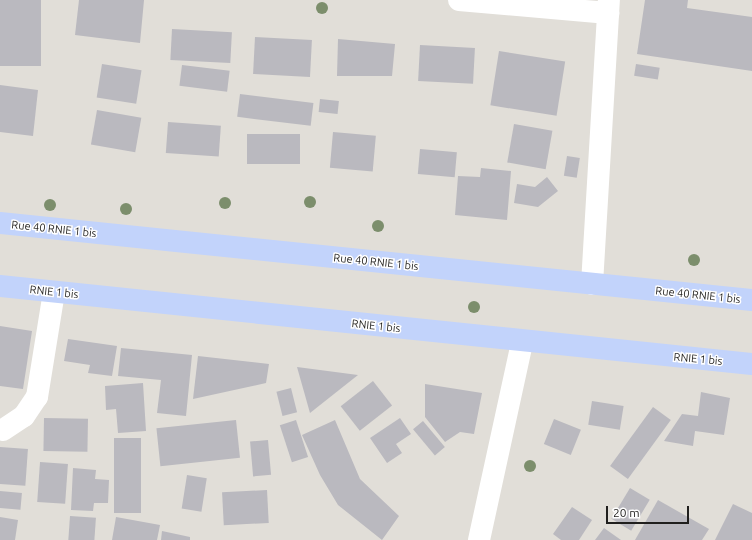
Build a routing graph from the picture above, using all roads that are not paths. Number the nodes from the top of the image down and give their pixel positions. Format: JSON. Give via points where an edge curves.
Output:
{"nodes":[{"id":1,"x":459,"y":0,"type":"edge"},
{"id":2,"x":608,"y":6,"type":"edge"},
{"id":3,"x":0,"y":224,"type":"edge"},
{"id":4,"x":592,"y":284,"type":"junction"},
{"id":5,"x":0,"y":286,"type":"edge"},
{"id":6,"x":54,"y":292,"type":"junction"},
{"id":7,"x":752,"y":300,"type":"edge"},
{"id":8,"x":522,"y":342,"type":"junction"},
{"id":9,"x":752,"y":364,"type":"edge"},
{"id":10,"x":3,"y":430,"type":"dead end"},
{"id":11,"x":479,"y":540,"type":"edge"}],
"edges":[{"from":1,"to":2,"type":"street"},
{"from":2,"to":4,"type":"street"},
{"from":3,"to":4,"type":"main road","name":"Rue 40 RNIE 1 bis"},
{"from":4,"to":7,"type":"main road","name":"Rue 40 RNIE 1 bis"},
{"from":5,"to":6,"type":"main road","name":"RNIE 1 bis"},
{"from":6,"to":8,"type":"main road","name":"RNIE 1 bis"},
{"from":6,"to":10,"type":"street","via":[[37,396],[24,416]]},
{"from":8,"to":9,"type":"main road","name":"RNIE 1 bis"},
{"from":8,"to":11,"type":"street"}]}
